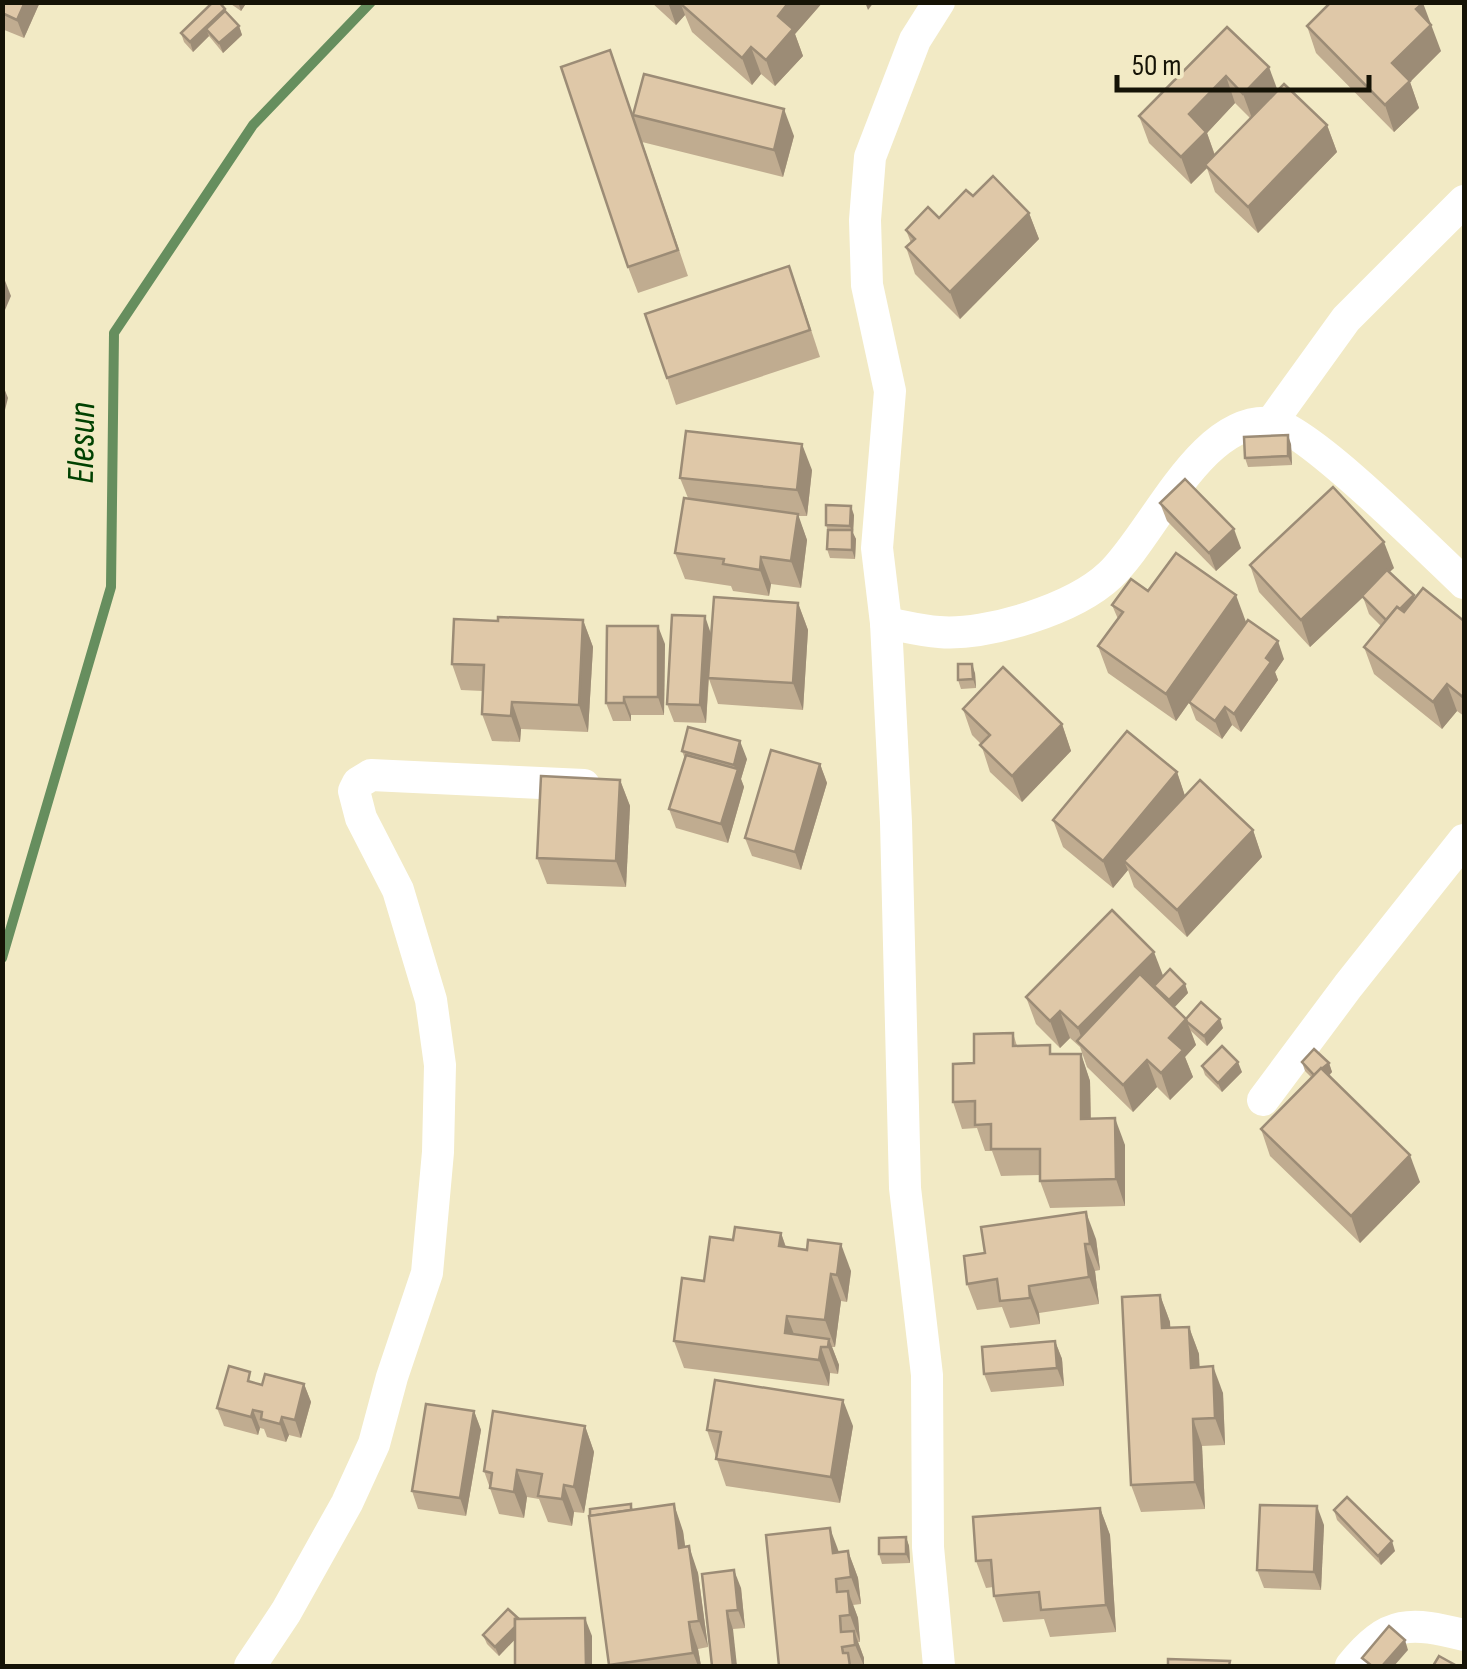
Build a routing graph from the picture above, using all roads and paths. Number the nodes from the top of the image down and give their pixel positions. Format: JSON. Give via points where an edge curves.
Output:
{"nodes":[{"id":1,"x":939,"y":2,"type":"edge"},
{"id":2,"x":1464,"y":201,"type":"edge"},
{"id":3,"x":1271,"y":423,"type":"junction"},
{"id":4,"x":1464,"y":583,"type":"edge"},
{"id":5,"x":886,"y":623,"type":"junction"},
{"id":6,"x":591,"y":786,"type":"edge"},
{"id":7,"x":1464,"y":840,"type":"edge"},
{"id":8,"x":1263,"y":1100,"type":"dead end"},
{"id":9,"x":1464,"y":1635,"type":"edge"},
{"id":10,"x":250,"y":1666,"type":"edge"},
{"id":11,"x":938,"y":1666,"type":"edge"},
{"id":12,"x":1351,"y":1666,"type":"edge"}],
"edges":[{"from":1,"to":5,"type":"street","via":[[914,40],[870,158],[867,285],[890,392],[877,548]]},
{"from":2,"to":3,"type":"street","via":[[1346,318]]},
{"from":3,"to":4,"type":"street","via":[[1294,432],[1365,490]]},
{"from":3,"to":5,"type":"street","via":[[1223,436],[1110,574],[1078,598],[977,630],[940,633]]},
{"from":5,"to":11,"type":"street","via":[[905,1188],[927,1375],[928,1547]]},
{"from":6,"to":10,"type":"street","via":[[371,775],[354,791],[398,890],[431,1000],[440,1082],[427,1274],[374,1444],[338,1519]]},
{"from":7,"to":8,"type":"street"},
{"from":9,"to":12,"type":"street","via":[[1426,1625],[1398,1627]]}]}
